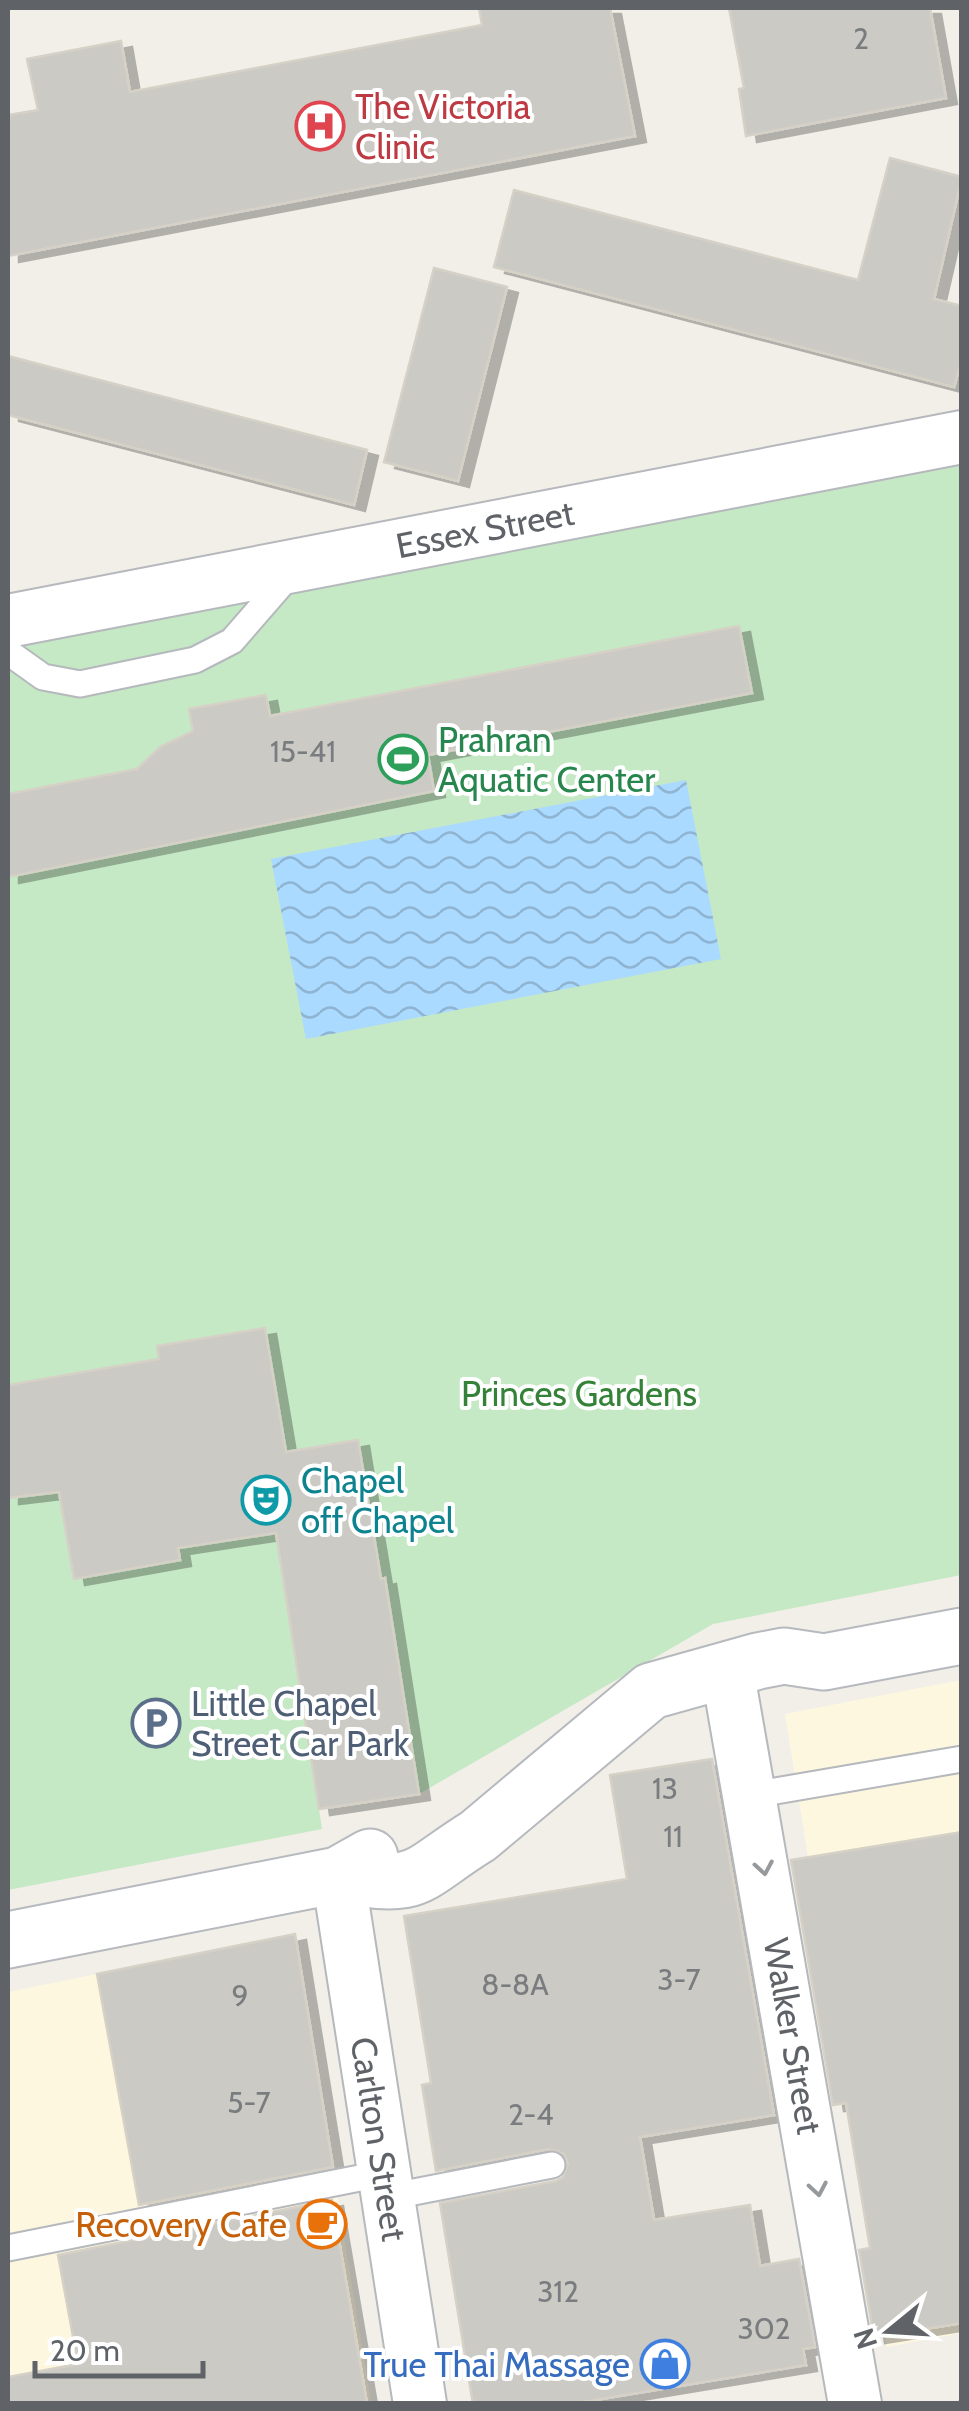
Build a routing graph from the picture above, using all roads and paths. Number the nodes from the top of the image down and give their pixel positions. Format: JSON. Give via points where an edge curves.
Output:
{"nodes":[{"id":1,"x":962,"y":436,"type":"edge"},
{"id":2,"x":298,"y":565,"type":"junction"},
{"id":3,"x":8,"y":622,"type":"edge"},
{"id":4,"x":8,"y":652,"type":"edge"},
{"id":5,"x":962,"y":1636,"type":"edge"},
{"id":6,"x":731,"y":1685,"type":"junction"},
{"id":7,"x":962,"y":1759,"type":"edge"},
{"id":8,"x":752,"y":1795,"type":"junction"},
{"id":9,"x":338,"y":1875,"type":"junction"},
{"id":10,"x":8,"y":1940,"type":"edge"},
{"id":11,"x":552,"y":2165,"type":"dead end"},
{"id":12,"x":387,"y":2185,"type":"junction"},
{"id":13,"x":8,"y":2248,"type":"edge"},
{"id":14,"x":420,"y":2404,"type":"edge"},
{"id":15,"x":855,"y":2404,"type":"edge"}],
"edges":[{"from":1,"to":2,"type":"street","name":"Essex Street"},
{"from":2,"to":3,"type":"street","name":"Essex Street"},
{"from":2,"to":4,"type":"lane","via":[[232,642],[195,660],[80,684],[43,677]]},
{"from":5,"to":6,"type":"street","via":[[824,1662],[784,1656]]},
{"from":6,"to":8,"type":"street","name":"Walker Street"},
{"from":6,"to":9,"type":"street","via":[[651,1692],[429,1874],[388,1884]]},
{"from":7,"to":8,"type":"lane"},
{"from":8,"to":15,"type":"street","name":"Walker Street","one_way":true},
{"from":9,"to":10,"type":"street"},
{"from":9,"to":12,"type":"street","name":"Carlton Street"},
{"from":11,"to":12,"type":"lane"},
{"from":12,"to":13,"type":"lane"},
{"from":12,"to":14,"type":"street","name":"Carlton Street"}]}
